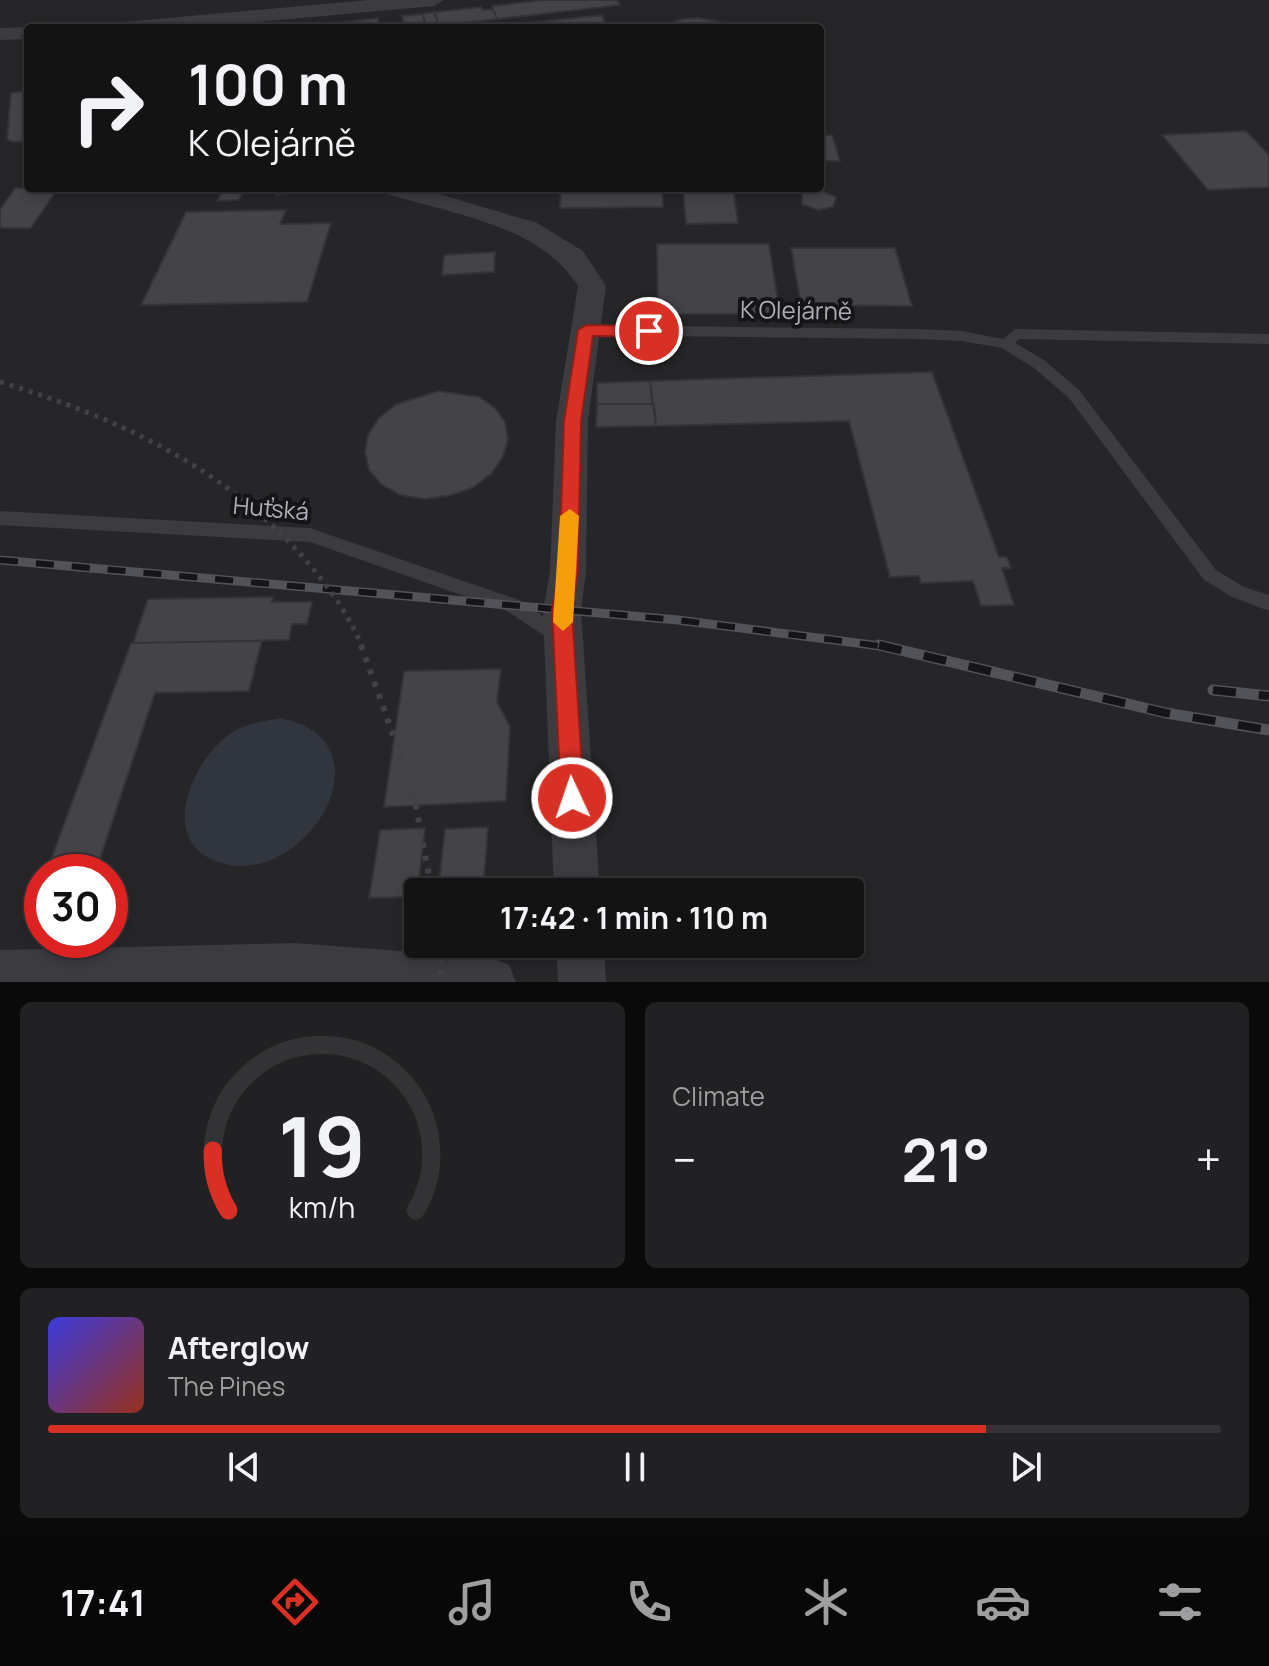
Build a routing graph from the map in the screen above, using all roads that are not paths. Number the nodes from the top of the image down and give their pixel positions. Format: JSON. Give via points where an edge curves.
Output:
{"nodes":[{"id":1,"x":159,"y":0,"type":"edge"},
{"id":2,"x":434,"y":0,"type":"edge"},
{"id":3,"x":393,"y":4,"type":"junction"},
{"id":4,"x":153,"y":24,"type":"edge"},
{"id":5,"x":174,"y":24,"type":"edge"},
{"id":6,"x":393,"y":24,"type":"edge"},
{"id":7,"x":24,"y":33,"type":"edge"},
{"id":8,"x":0,"y":34,"type":"edge"},
{"id":9,"x":406,"y":192,"type":"edge"},
{"id":10,"x":586,"y":330,"type":"junction"},
{"id":11,"x":1269,"y":339,"type":"edge"},
{"id":12,"x":1006,"y":344,"type":"junction"},
{"id":13,"x":0,"y":518,"type":"edge"},
{"id":14,"x":1269,"y":603,"type":"edge"},
{"id":15,"x":564,"y":641,"type":"junction"},
{"id":16,"x":576,"y":878,"type":"edge"},
{"id":17,"x":581,"y":958,"type":"edge"},
{"id":18,"x":0,"y":974,"type":"edge"},
{"id":19,"x":492,"y":982,"type":"edge"},
{"id":20,"x":582,"y":982,"type":"edge"}],
"edges":[{"from":1,"to":4,"type":"street"},
{"from":2,"to":3,"type":"street"},
{"from":3,"to":5,"type":"street"},
{"from":3,"to":6,"type":"street"},
{"from":7,"to":8,"type":"street"},
{"from":9,"to":10,"type":"street","via":[[528,229],[573,257],[592,286]]},
{"from":10,"to":12,"type":"lane","name":"K Olejárně","via":[[917,334]]},
{"from":10,"to":15,"type":"street","via":[[572,421]]},
{"from":11,"to":12,"type":"lane","name":"K Olejárně","via":[[1015,334]]},
{"from":12,"to":14,"type":"lane","name":"K Olejárně","via":[[1074,394],[1210,575]]},
{"from":13,"to":15,"type":"lane","name":"Huťská","via":[[310,535],[513,605]]},
{"from":15,"to":16,"type":"street"},
{"from":17,"to":20,"type":"street"},
{"from":18,"to":19,"type":"street","via":[[295,967]]}]}
